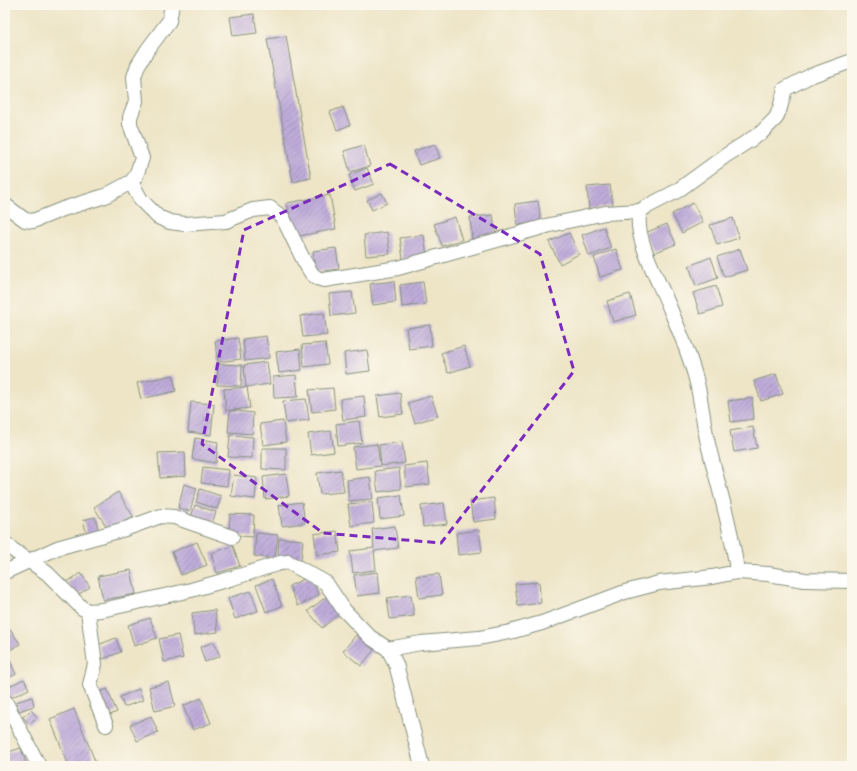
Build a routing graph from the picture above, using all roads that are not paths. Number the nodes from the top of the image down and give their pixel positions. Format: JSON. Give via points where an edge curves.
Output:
{"nodes":[{"id":1,"x":172,"y":5,"type":"edge"},
{"id":2,"x":852,"y":61,"type":"edge"},
{"id":3,"x":132,"y":182,"type":"junction"},
{"id":4,"x":5,"y":205,"type":"edge"},
{"id":5,"x":640,"y":211,"type":"junction"},
{"id":6,"x":232,"y":537,"type":"dead end"},
{"id":7,"x":5,"y":542,"type":"edge"},
{"id":8,"x":18,"y":566,"type":"edge"},
{"id":9,"x":737,"y":572,"type":"junction"},
{"id":10,"x":852,"y":581,"type":"edge"},
{"id":11,"x":88,"y":611,"type":"junction"},
{"id":12,"x":388,"y":649,"type":"junction"},
{"id":13,"x":5,"y":701,"type":"edge"},
{"id":14,"x":106,"y":725,"type":"dead end"},
{"id":15,"x":39,"y":766,"type":"edge"},
{"id":16,"x":422,"y":766,"type":"edge"}],
"edges":[{"from":1,"to":3,"type":"street","via":[[168,21],[138,65],[134,77],[136,102],[130,124],[142,158]]},
{"from":2,"to":5,"type":"street","via":[[810,76],[785,89],[776,118],[761,133],[677,192]]},
{"from":3,"to":4,"type":"street","via":[[105,196],[34,221],[25,220]]},
{"from":3,"to":5,"type":"street","via":[[141,200],[158,218],[170,222],[185,224],[226,221],[254,210],[270,208],[283,218],[312,274],[324,280],[398,268],[550,225],[605,213]]},
{"from":5,"to":9,"type":"street","via":[[638,217],[641,237],[696,379],[707,441],[734,548]]},
{"from":6,"to":8,"type":"street","via":[[174,517],[161,516],[57,548]]},
{"from":7,"to":8,"type":"street","via":[[13,550]]},
{"from":8,"to":11,"type":"street","via":[[47,573]]},
{"from":9,"to":10,"type":"street","via":[[805,580]]},
{"from":9,"to":12,"type":"street","via":[[659,583],[625,592],[542,623],[510,632]]},
{"from":11,"to":12,"type":"street","via":[[191,590],[288,562],[326,583],[356,623],[370,637]]},
{"from":11,"to":14,"type":"street","via":[[95,664],[90,685]]},
{"from":12,"to":16,"type":"street","via":[[396,664]]},
{"from":13,"to":15,"type":"street"}]}
